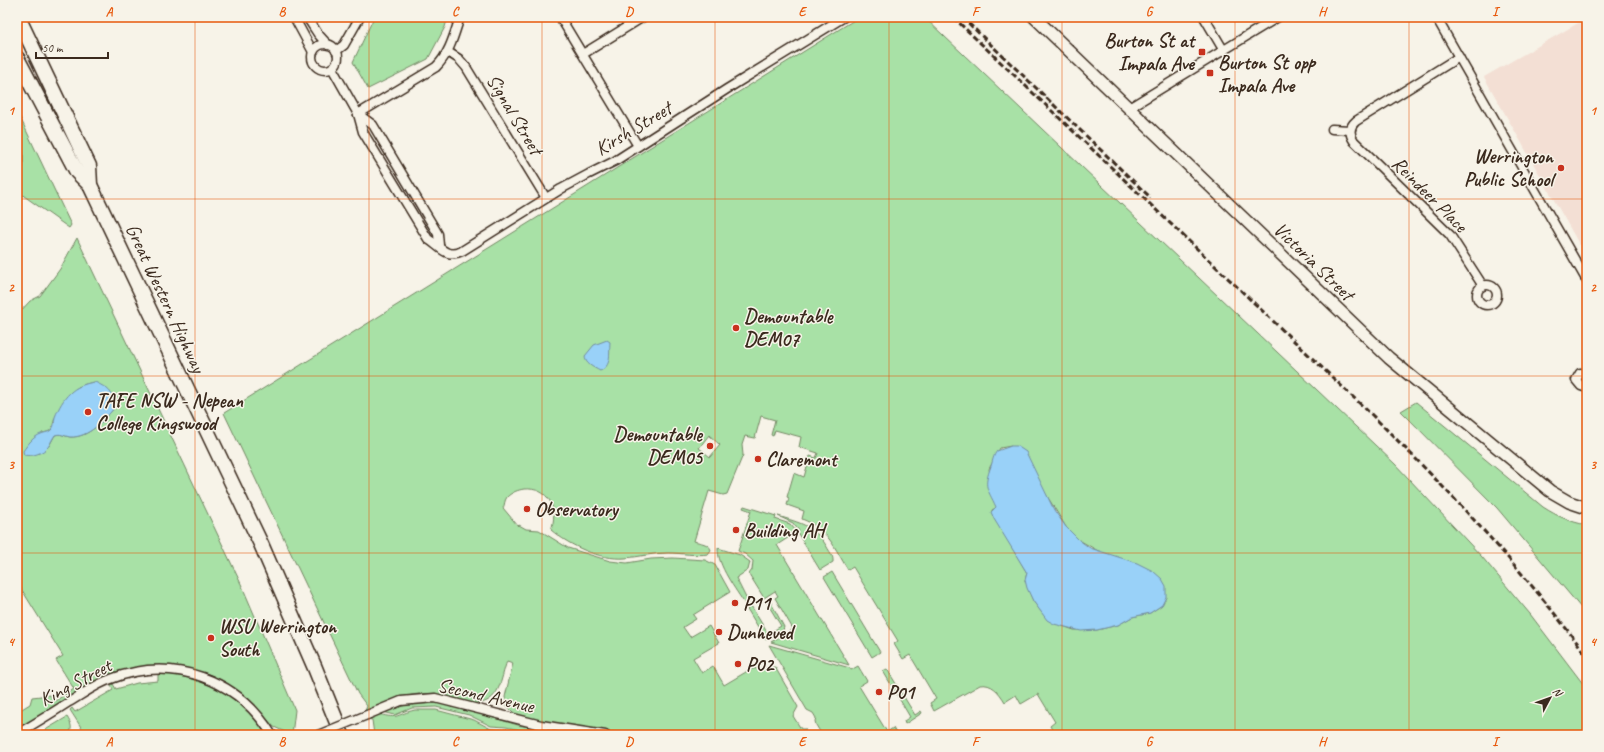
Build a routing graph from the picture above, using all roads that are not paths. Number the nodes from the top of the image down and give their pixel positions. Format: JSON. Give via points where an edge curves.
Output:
{"nodes":[{"id":1,"x":18,"y":17,"type":"edge"},
{"id":2,"x":294,"y":17,"type":"edge"},
{"id":3,"x":307,"y":17,"type":"edge"},
{"id":4,"x":360,"y":17,"type":"edge"},
{"id":5,"x":460,"y":17,"type":"edge"},
{"id":6,"x":560,"y":17,"type":"edge"},
{"id":7,"x":643,"y":17,"type":"edge"},
{"id":8,"x":844,"y":17,"type":"edge"},
{"id":9,"x":1034,"y":17,"type":"edge"},
{"id":10,"x":1204,"y":17,"type":"edge"},
{"id":11,"x":1278,"y":17,"type":"edge"},
{"id":12,"x":1436,"y":17,"type":"edge"},
{"id":13,"x":328,"y":45,"type":"junction"},
{"id":14,"x":336,"y":51,"type":"junction"},
{"id":15,"x":1224,"y":51,"type":"junction"},
{"id":16,"x":313,"y":52,"type":"junction"},
{"id":17,"x":448,"y":52,"type":"junction"},
{"id":18,"x":583,"y":54,"type":"junction"},
{"id":19,"x":1459,"y":57,"type":"junction"},
{"id":20,"x":17,"y":58,"type":"edge"},
{"id":21,"x":332,"y":68,"type":"junction"},
{"id":22,"x":1129,"y":108,"type":"junction"},
{"id":23,"x":358,"y":114,"type":"junction"},
{"id":24,"x":1332,"y":129,"type":"dead end"},
{"id":25,"x":1350,"y":130,"type":"junction"},
{"id":26,"x":638,"y":146,"type":"junction"},
{"id":27,"x":90,"y":185,"type":"junction"},
{"id":28,"x":546,"y":198,"type":"junction"},
{"id":29,"x":439,"y":245,"type":"junction"},
{"id":30,"x":1587,"y":281,"type":"edge"},
{"id":31,"x":1483,"y":286,"type":"dead end"},
{"id":32,"x":1587,"y":374,"type":"edge"},
{"id":33,"x":1587,"y":388,"type":"edge"},
{"id":34,"x":1587,"y":508,"type":"edge"},
{"id":35,"x":17,"y":734,"type":"edge"},
{"id":36,"x":272,"y":735,"type":"edge"},
{"id":37,"x":318,"y":735,"type":"edge"},
{"id":38,"x":342,"y":735,"type":"edge"},
{"id":39,"x":605,"y":735,"type":"edge"}],
"edges":[{"from":1,"to":27,"type":"highway","name":"Great Western Highway","via":[[88,166]]},
{"from":2,"to":16,"type":"street"},
{"from":3,"to":13,"type":"street"},
{"from":4,"to":14,"type":"street","via":[[344,45]]},
{"from":5,"to":17,"type":"street"},
{"from":6,"to":18,"type":"street"},
{"from":7,"to":18,"type":"street"},
{"from":8,"to":26,"type":"street","name":"Kirsh Street"},
{"from":9,"to":22,"type":"street","name":"Victoria Street"},
{"from":10,"to":15,"type":"street"},
{"from":11,"to":15,"type":"street"},
{"from":12,"to":19,"type":"street"},
{"from":13,"to":14,"type":"street"},
{"from":13,"to":16,"type":"street","via":[[318,47]]},
{"from":14,"to":21,"type":"street","via":[[338,59]]},
{"from":15,"to":22,"type":"street"},
{"from":16,"to":21,"type":"street","via":[[312,60],[316,67],[324,70]]},
{"from":17,"to":23,"type":"street","via":[[436,67]]},
{"from":17,"to":28,"type":"street","name":"Signal Street","via":[[459,58],[466,67]]},
{"from":18,"to":26,"type":"street"},
{"from":19,"to":25,"type":"street","via":[[1356,121]]},
{"from":19,"to":30,"type":"street"},
{"from":20,"to":27,"type":"highway","name":"Great Western Highway","via":[[77,172]]},
{"from":21,"to":23,"type":"street"},
{"from":22,"to":34,"type":"street","name":"Victoria Street","via":[[1414,380],[1550,491],[1569,502]]},
{"from":23,"to":29,"type":"street","name":"Kirsh Street","via":[[363,132],[428,239]]},
{"from":23,"to":29,"type":"street","via":[[373,125],[438,234]]},
{"from":24,"to":25,"type":"street"},
{"from":25,"to":31,"type":"street","name":"Reindeer Place","via":[[1354,142],[1450,235]]},
{"from":26,"to":28,"type":"street","name":"Kirsh Street","via":[[616,161]]},
{"from":27,"to":38,"type":"highway","name":"Great Western Highway","via":[[261,544]]},
{"from":28,"to":29,"type":"street","name":"Kirsh Street","via":[[458,254],[447,254]]},
{"from":32,"to":33,"type":"street","via":[[1580,373],[1576,380]]},
{"from":35,"to":36,"type":"street","name":"King Street","via":[[102,683],[140,670],[157,669],[192,674],[216,682],[249,705]]},
{"from":37,"to":39,"type":"street","name":"Second Avenue","bridge":true,"via":[[402,701],[436,698],[534,724]]}]}
